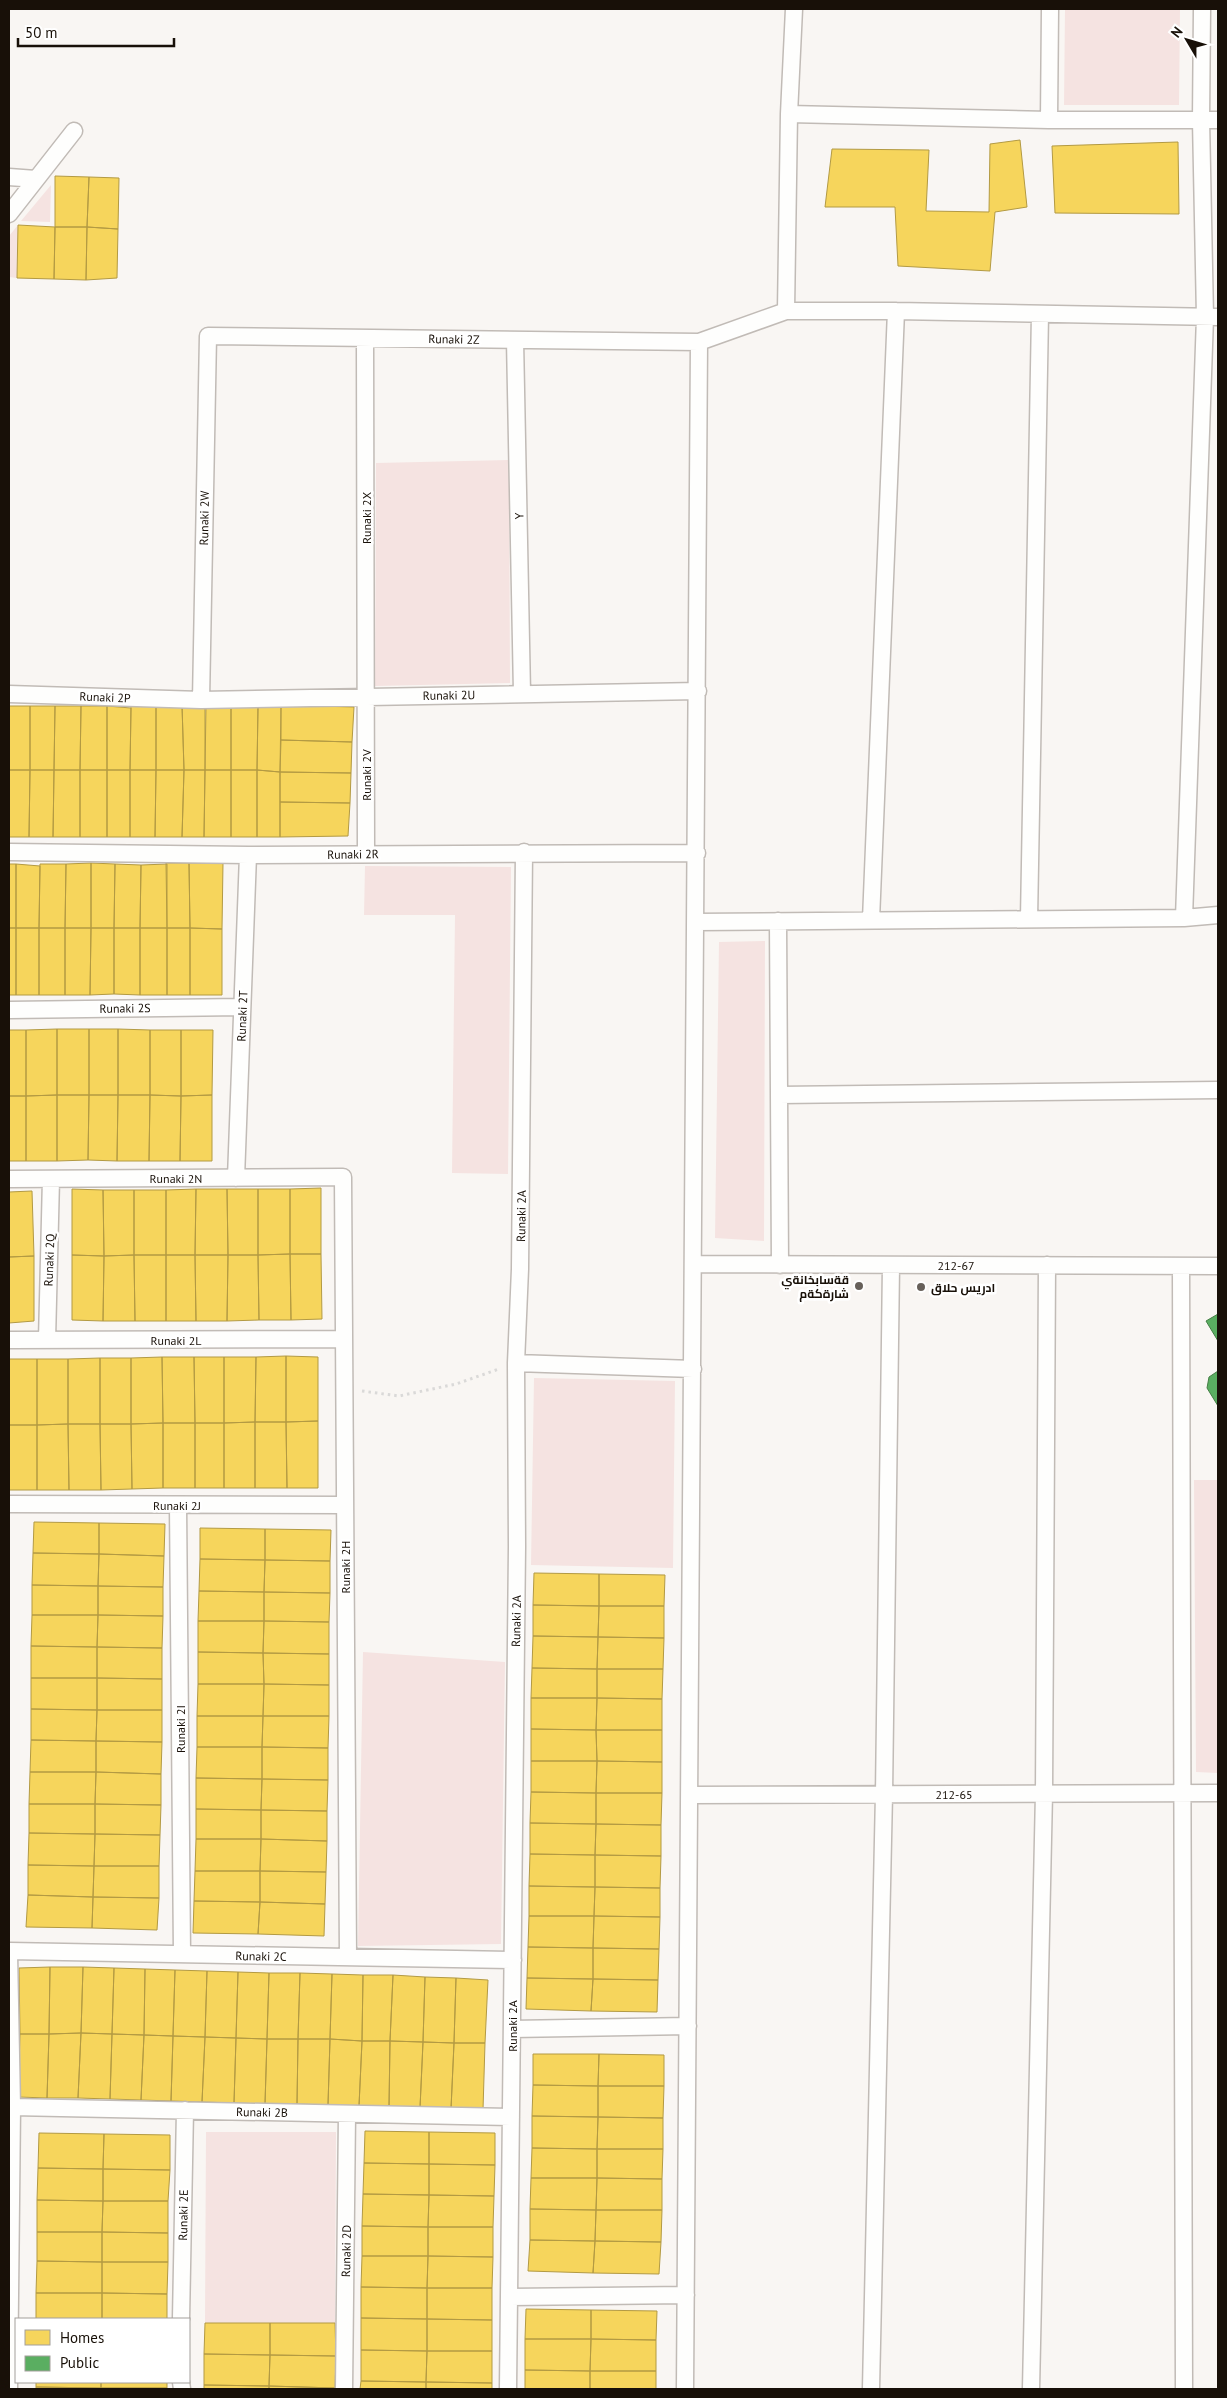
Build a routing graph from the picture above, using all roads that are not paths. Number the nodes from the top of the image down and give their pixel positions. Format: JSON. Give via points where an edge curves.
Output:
{"nodes":[{"id":1,"x":794,"y":9,"type":"edge"},
{"id":2,"x":1050,"y":9,"type":"edge"},
{"id":3,"x":1202,"y":9,"type":"edge"},
{"id":4,"x":789,"y":114,"type":"junction"},
{"id":5,"x":1049,"y":120,"type":"junction"},
{"id":6,"x":1201,"y":120,"type":"junction"},
{"id":7,"x":1218,"y":120,"type":"edge"},
{"id":8,"x":74,"y":131,"type":"dead end"},
{"id":9,"x":9,"y":177,"type":"edge"},
{"id":10,"x":36,"y":180,"type":"junction"},
{"id":11,"x":9,"y":214,"type":"edge"},
{"id":12,"x":786,"y":311,"type":"junction"},
{"id":13,"x":896,"y":311,"type":"junction"},
{"id":14,"x":1040,"y":314,"type":"junction"},
{"id":15,"x":1211,"y":317,"type":"edge"},
{"id":16,"x":208,"y":336,"type":"joint"},
{"id":17,"x":365,"y":338,"type":"junction"},
{"id":18,"x":515,"y":340,"type":"junction"},
{"id":19,"x":699,"y":342,"type":"junction"},
{"id":20,"x":698,"y":691,"type":"junction"},
{"id":21,"x":522,"y":693,"type":"junction"},
{"id":22,"x":9,"y":694,"type":"edge"},
{"id":23,"x":366,"y":698,"type":"junction"},
{"id":24,"x":200,"y":700,"type":"junction"},
{"id":25,"x":9,"y":852,"type":"edge"},
{"id":26,"x":524,"y":852,"type":"junction"},
{"id":27,"x":697,"y":853,"type":"junction"},
{"id":28,"x":366,"y":854,"type":"junction"},
{"id":29,"x":248,"y":855,"type":"junction"},
{"id":30,"x":1218,"y":916,"type":"edge"},
{"id":31,"x":1184,"y":918,"type":"junction"},
{"id":32,"x":1029,"y":919,"type":"junction"},
{"id":33,"x":871,"y":920,"type":"junction"},
{"id":34,"x":778,"y":921,"type":"junction"},
{"id":35,"x":696,"y":922,"type":"junction"},
{"id":36,"x":242,"y":1007,"type":"junction"},
{"id":37,"x":9,"y":1010,"type":"edge"},
{"id":38,"x":1218,"y":1090,"type":"edge"},
{"id":39,"x":779,"y":1095,"type":"junction"},
{"id":40,"x":343,"y":1177,"type":"joint"},
{"id":41,"x":236,"y":1178,"type":"junction"},
{"id":42,"x":52,"y":1179,"type":"junction"},
{"id":43,"x":9,"y":1180,"type":"edge"},
{"id":44,"x":694,"y":1264,"type":"junction"},
{"id":45,"x":780,"y":1265,"type":"junction"},
{"id":46,"x":891,"y":1265,"type":"junction"},
{"id":47,"x":1047,"y":1265,"type":"junction"},
{"id":48,"x":1181,"y":1266,"type":"junction"},
{"id":49,"x":1218,"y":1266,"type":"edge"},
{"id":50,"x":344,"y":1339,"type":"junction"},
{"id":51,"x":9,"y":1340,"type":"edge"},
{"id":52,"x":47,"y":1340,"type":"junction"},
{"id":53,"x":516,"y":1363,"type":"junction"},
{"id":54,"x":693,"y":1369,"type":"junction"},
{"id":55,"x":9,"y":1504,"type":"edge"},
{"id":56,"x":178,"y":1504,"type":"junction"},
{"id":57,"x":345,"y":1505,"type":"junction"},
{"id":58,"x":1182,"y":1792,"type":"junction"},
{"id":59,"x":1044,"y":1793,"type":"junction"},
{"id":60,"x":1218,"y":1793,"type":"edge"},
{"id":61,"x":884,"y":1794,"type":"junction"},
{"id":62,"x":690,"y":1795,"type":"junction"},
{"id":63,"x":9,"y":1952,"type":"edge"},
{"id":64,"x":182,"y":1954,"type":"junction"},
{"id":65,"x":348,"y":1957,"type":"junction"},
{"id":66,"x":513,"y":1960,"type":"junction"},
{"id":67,"x":688,"y":2026,"type":"junction"},
{"id":68,"x":512,"y":2029,"type":"junction"},
{"id":69,"x":12,"y":2107,"type":"junction"},
{"id":70,"x":185,"y":2110,"type":"junction"},
{"id":71,"x":347,"y":2114,"type":"junction"},
{"id":72,"x":512,"y":2116,"type":"junction"},
{"id":73,"x":686,"y":2295,"type":"junction"},
{"id":74,"x":510,"y":2297,"type":"junction"},
{"id":75,"x":181,"y":2318,"type":"edge"},
{"id":76,"x":9,"y":2389,"type":"edge"},
{"id":77,"x":344,"y":2389,"type":"edge"},
{"id":78,"x":508,"y":2389,"type":"edge"},
{"id":79,"x":685,"y":2389,"type":"edge"},
{"id":80,"x":871,"y":2389,"type":"edge"},
{"id":81,"x":1031,"y":2389,"type":"edge"},
{"id":82,"x":1184,"y":2389,"type":"edge"}],
"edges":[{"from":1,"to":4,"type":"street"},
{"from":2,"to":5,"type":"street"},
{"from":3,"to":6,"type":"street"},
{"from":4,"to":5,"type":"street"},
{"from":4,"to":12,"type":"street"},
{"from":5,"to":6,"type":"street"},
{"from":6,"to":7,"type":"street"},
{"from":6,"to":15,"type":"street"},
{"from":8,"to":10,"type":"street"},
{"from":9,"to":10,"type":"street"},
{"from":10,"to":11,"type":"street"},
{"from":12,"to":13,"type":"street"},
{"from":12,"to":19,"type":"street"},
{"from":13,"to":14,"type":"street"},
{"from":13,"to":33,"type":"street"},
{"from":14,"to":15,"type":"street"},
{"from":14,"to":32,"type":"street"},
{"from":15,"to":31,"type":"street"},
{"from":16,"to":17,"type":"street","name":"Runaki 2Z"},
{"from":16,"to":24,"type":"street","name":"Runaki 2W"},
{"from":17,"to":18,"type":"street","name":"Runaki 2Z"},
{"from":17,"to":23,"type":"street","name":"Runaki 2X"},
{"from":18,"to":19,"type":"street","name":"Runaki 2Z"},
{"from":18,"to":21,"type":"street","name":"Y"},
{"from":19,"to":20,"type":"street"},
{"from":20,"to":21,"type":"street","name":"Runaki 2U"},
{"from":20,"to":27,"type":"street"},
{"from":21,"to":23,"type":"street","name":"Runaki 2U"},
{"from":22,"to":24,"type":"street","name":"Runaki 2P"},
{"from":23,"to":24,"type":"street","name":"Runaki 2U"},
{"from":23,"to":28,"type":"street","name":"Runaki 2V"},
{"from":25,"to":29,"type":"street","name":"Runaki 2R"},
{"from":26,"to":27,"type":"street","name":"Runaki 2R"},
{"from":26,"to":28,"type":"street","name":"Runaki 2R"},
{"from":26,"to":53,"type":"street","name":"Runaki 2A","via":[[520,1269]]},
{"from":27,"to":35,"type":"street"},
{"from":28,"to":29,"type":"street","name":"Runaki 2R"},
{"from":29,"to":36,"type":"street","name":"Runaki 2T"},
{"from":30,"to":31,"type":"street"},
{"from":31,"to":32,"type":"street"},
{"from":32,"to":33,"type":"street"},
{"from":33,"to":34,"type":"street"},
{"from":34,"to":35,"type":"street"},
{"from":34,"to":39,"type":"street"},
{"from":35,"to":44,"type":"street"},
{"from":36,"to":37,"type":"street","name":"Runaki 2S"},
{"from":36,"to":41,"type":"street","name":"Runaki 2T"},
{"from":38,"to":39,"type":"street"},
{"from":39,"to":45,"type":"street"},
{"from":40,"to":41,"type":"street","name":"Runaki 2N"},
{"from":40,"to":50,"type":"street","name":"Runaki 2H"},
{"from":41,"to":42,"type":"street","name":"Runaki 2N"},
{"from":42,"to":43,"type":"street","name":"Runaki 2N"},
{"from":42,"to":52,"type":"street","name":"Runaki 2Q"},
{"from":44,"to":45,"type":"street","name":"212-67"},
{"from":44,"to":54,"type":"street"},
{"from":45,"to":46,"type":"street","name":"212-67"},
{"from":46,"to":47,"type":"street","name":"212-67"},
{"from":46,"to":61,"type":"street"},
{"from":47,"to":48,"type":"street","name":"212-67"},
{"from":47,"to":59,"type":"street"},
{"from":48,"to":49,"type":"street","name":"212-67"},
{"from":48,"to":58,"type":"street"},
{"from":50,"to":52,"type":"street","name":"Runaki 2L"},
{"from":50,"to":57,"type":"street","name":"Runaki 2H"},
{"from":51,"to":52,"type":"street","name":"Runaki 2L"},
{"from":53,"to":54,"type":"street"},
{"from":53,"to":66,"type":"street","name":"Runaki 2A"},
{"from":54,"to":62,"type":"street"},
{"from":55,"to":56,"type":"street","name":"Runaki 2J"},
{"from":56,"to":57,"type":"street","name":"Runaki 2J"},
{"from":56,"to":64,"type":"street","name":"Runaki 2I"},
{"from":57,"to":65,"type":"street","name":"Runaki 2H"},
{"from":58,"to":59,"type":"street","name":"212-65"},
{"from":58,"to":60,"type":"street","name":"212-65"},
{"from":58,"to":82,"type":"street"},
{"from":59,"to":61,"type":"street","name":"212-65"},
{"from":59,"to":81,"type":"street"},
{"from":61,"to":62,"type":"street","name":"212-65"},
{"from":61,"to":80,"type":"street"},
{"from":62,"to":67,"type":"street"},
{"from":63,"to":64,"type":"street","name":"Runaki 2C"},
{"from":63,"to":69,"type":"street"},
{"from":64,"to":65,"type":"street","name":"Runaki 2C"},
{"from":65,"to":66,"type":"street","name":"Runaki 2C"},
{"from":66,"to":68,"type":"street","name":"Runaki 2A"},
{"from":67,"to":68,"type":"street"},
{"from":67,"to":73,"type":"street"},
{"from":68,"to":72,"type":"street","name":"Runaki 2A"},
{"from":69,"to":70,"type":"street","name":"Runaki 2B"},
{"from":69,"to":76,"type":"street"},
{"from":70,"to":71,"type":"street","name":"Runaki 2B"},
{"from":70,"to":75,"type":"street","name":"Runaki 2E"},
{"from":71,"to":72,"type":"street","name":"Runaki 2B"},
{"from":71,"to":77,"type":"street","name":"Runaki 2D"},
{"from":72,"to":74,"type":"street","name":"Runaki 2A"},
{"from":73,"to":74,"type":"street"},
{"from":73,"to":79,"type":"street"},
{"from":74,"to":78,"type":"street","name":"Runaki 2A"}]}
